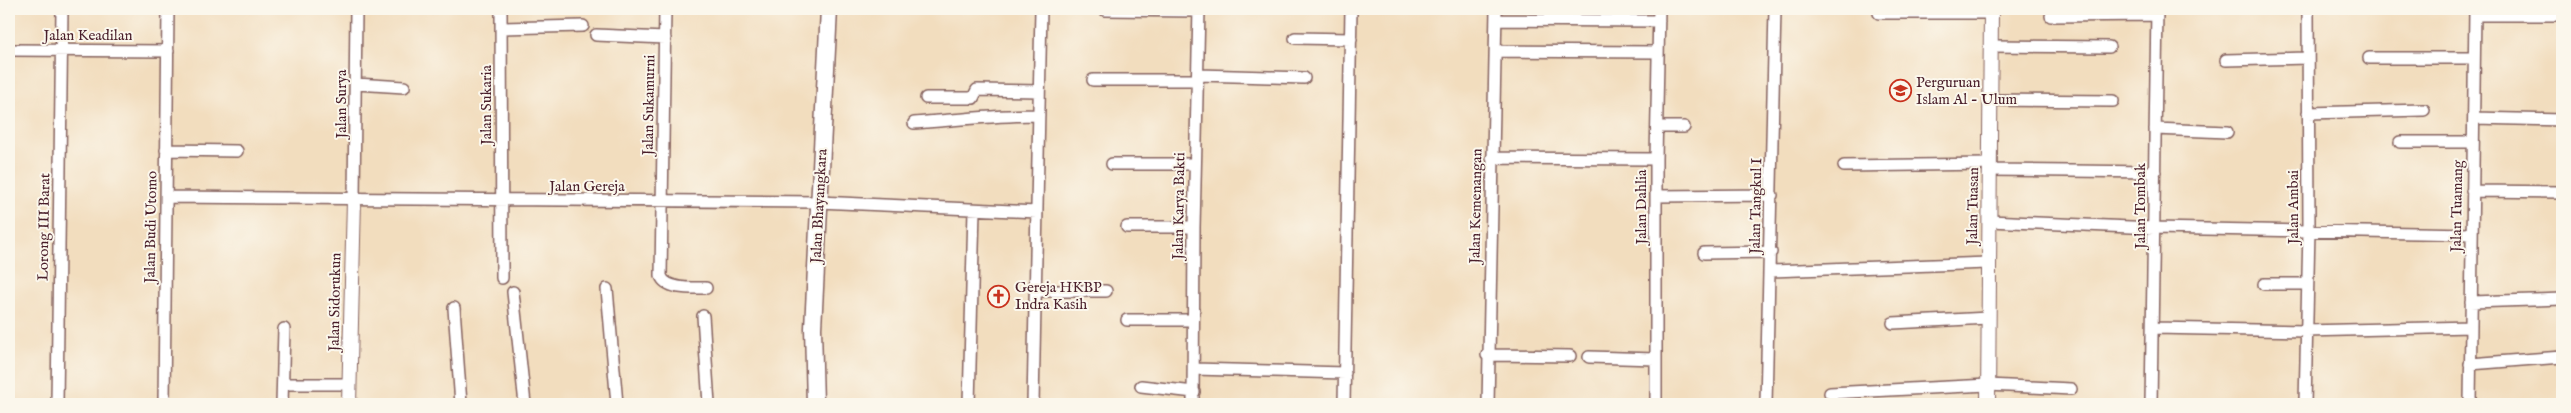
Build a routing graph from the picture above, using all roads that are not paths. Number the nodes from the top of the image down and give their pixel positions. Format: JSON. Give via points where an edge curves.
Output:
{"nodes":[{"id":1,"x":62,"y":9,"type":"edge"},
{"id":2,"x":168,"y":9,"type":"edge"},
{"id":3,"x":356,"y":9,"type":"edge"},
{"id":4,"x":501,"y":9,"type":"edge"},
{"id":5,"x":665,"y":9,"type":"edge"},
{"id":6,"x":830,"y":9,"type":"edge"},
{"id":7,"x":1040,"y":9,"type":"edge"},
{"id":8,"x":1351,"y":9,"type":"edge"},
{"id":9,"x":1659,"y":9,"type":"edge"},
{"id":10,"x":1775,"y":9,"type":"edge"},
{"id":11,"x":2308,"y":9,"type":"edge"},
{"id":12,"x":1105,"y":10,"type":"edge"},
{"id":13,"x":1199,"y":10,"type":"edge"},
{"id":14,"x":1990,"y":11,"type":"edge"},
{"id":15,"x":2157,"y":12,"type":"edge"},
{"id":16,"x":2475,"y":12,"type":"edge"},
{"id":17,"x":1879,"y":13,"type":"dead end"},
{"id":18,"x":1496,"y":14,"type":"edge"},
{"id":19,"x":2562,"y":15,"type":"edge"},
{"id":20,"x":2051,"y":16,"type":"dead end"},
{"id":21,"x":1659,"y":21,"type":"junction"},
{"id":22,"x":583,"y":26,"type":"dead end"},
{"id":23,"x":501,"y":28,"type":"junction"},
{"id":24,"x":596,"y":35,"type":"dead end"},
{"id":25,"x":665,"y":38,"type":"junction"},
{"id":26,"x":1295,"y":38,"type":"dead end"},
{"id":27,"x":1351,"y":39,"type":"junction"},
{"id":28,"x":1991,"y":46,"type":"junction"},
{"id":29,"x":2109,"y":47,"type":"dead end"},
{"id":30,"x":9,"y":50,"type":"edge"},
{"id":31,"x":62,"y":50,"type":"junction"},
{"id":32,"x":168,"y":51,"type":"junction"},
{"id":33,"x":1496,"y":51,"type":"junction"},
{"id":34,"x":1658,"y":52,"type":"junction"},
{"id":35,"x":2308,"y":58,"type":"junction"},
{"id":36,"x":2369,"y":58,"type":"dead end"},
{"id":37,"x":2474,"y":58,"type":"junction"},
{"id":38,"x":2226,"y":60,"type":"dead end"},
{"id":39,"x":1199,"y":78,"type":"junction"},
{"id":40,"x":1304,"y":78,"type":"dead end"},
{"id":41,"x":1093,"y":80,"type":"dead end"},
{"id":42,"x":356,"y":84,"type":"junction"},
{"id":43,"x":404,"y":87,"type":"dead end"},
{"id":44,"x":1039,"y":91,"type":"junction"},
{"id":45,"x":926,"y":98,"type":"dead end"},
{"id":46,"x":1990,"y":100,"type":"junction"},
{"id":47,"x":2112,"y":101,"type":"dead end"},
{"id":48,"x":2424,"y":110,"type":"dead end"},
{"id":49,"x":2308,"y":113,"type":"junction"},
{"id":50,"x":1039,"y":115,"type":"junction"},
{"id":51,"x":2474,"y":118,"type":"junction"},
{"id":52,"x":2562,"y":120,"type":"edge"},
{"id":53,"x":914,"y":122,"type":"dead end"},
{"id":54,"x":1657,"y":127,"type":"junction"},
{"id":55,"x":1684,"y":128,"type":"dead end"},
{"id":56,"x":2155,"y":129,"type":"junction"},
{"id":57,"x":2227,"y":132,"type":"dead end"},
{"id":58,"x":2400,"y":142,"type":"dead end"},
{"id":59,"x":2473,"y":142,"type":"junction"},
{"id":60,"x":166,"y":150,"type":"junction"},
{"id":61,"x":237,"y":151,"type":"dead end"},
{"id":62,"x":1492,"y":158,"type":"junction"},
{"id":63,"x":1656,"y":159,"type":"junction"},
{"id":64,"x":1112,"y":164,"type":"dead end"},
{"id":65,"x":1195,"y":164,"type":"junction"},
{"id":66,"x":1844,"y":166,"type":"dead end"},
{"id":67,"x":1989,"y":167,"type":"junction"},
{"id":68,"x":2155,"y":172,"type":"junction"},
{"id":69,"x":2472,"y":191,"type":"junction"},
{"id":70,"x":2562,"y":192,"type":"edge"},
{"id":71,"x":1772,"y":195,"type":"junction"},
{"id":72,"x":1656,"y":196,"type":"junction"},
{"id":73,"x":166,"y":198,"type":"junction"},
{"id":74,"x":354,"y":200,"type":"junction"},
{"id":75,"x":663,"y":201,"type":"junction"},
{"id":76,"x":502,"y":202,"type":"junction"},
{"id":77,"x":819,"y":202,"type":"junction"},
{"id":78,"x":974,"y":210,"type":"junction"},
{"id":79,"x":1037,"y":212,"type":"junction"},
{"id":80,"x":1989,"y":221,"type":"junction"},
{"id":81,"x":1127,"y":227,"type":"dead end"},
{"id":82,"x":1194,"y":227,"type":"junction"},
{"id":83,"x":2154,"y":228,"type":"junction"},
{"id":84,"x":2308,"y":230,"type":"junction"},
{"id":85,"x":2472,"y":234,"type":"junction"},
{"id":86,"x":1771,"y":252,"type":"junction"},
{"id":87,"x":1704,"y":253,"type":"dead end"},
{"id":88,"x":1988,"y":263,"type":"junction"},
{"id":89,"x":1770,"y":270,"type":"junction"},
{"id":90,"x":502,"y":278,"type":"dead end"},
{"id":91,"x":2264,"y":284,"type":"dead end"},
{"id":92,"x":2307,"y":284,"type":"junction"},
{"id":93,"x":706,"y":288,"type":"dead end"},
{"id":94,"x":607,"y":289,"type":"dead end"},
{"id":95,"x":1106,"y":291,"type":"dead end"},
{"id":96,"x":513,"y":292,"type":"dead end"},
{"id":97,"x":1035,"y":292,"type":"junction"},
{"id":98,"x":2562,"y":300,"type":"edge"},
{"id":99,"x":2471,"y":302,"type":"junction"},
{"id":100,"x":454,"y":308,"type":"dead end"},
{"id":101,"x":702,"y":316,"type":"dead end"},
{"id":102,"x":1988,"y":318,"type":"junction"},
{"id":103,"x":1128,"y":320,"type":"dead end"},
{"id":104,"x":1193,"y":320,"type":"junction"},
{"id":105,"x":1893,"y":323,"type":"dead end"},
{"id":106,"x":2154,"y":328,"type":"junction"},
{"id":107,"x":2471,"y":328,"type":"junction"},
{"id":108,"x":284,"y":329,"type":"dead end"},
{"id":109,"x":2305,"y":331,"type":"junction"},
{"id":110,"x":1488,"y":355,"type":"junction"},
{"id":111,"x":1570,"y":356,"type":"dead end"},
{"id":112,"x":1589,"y":357,"type":"dead end"},
{"id":113,"x":2562,"y":357,"type":"edge"},
{"id":114,"x":1655,"y":359,"type":"junction"},
{"id":115,"x":2470,"y":364,"type":"junction"},
{"id":116,"x":1194,"y":369,"type":"junction"},
{"id":117,"x":1345,"y":374,"type":"junction"},
{"id":118,"x":283,"y":384,"type":"junction"},
{"id":119,"x":350,"y":384,"type":"junction"},
{"id":120,"x":1988,"y":385,"type":"junction"},
{"id":121,"x":1141,"y":386,"type":"dead end"},
{"id":122,"x":2071,"y":389,"type":"dead end"},
{"id":123,"x":1194,"y":392,"type":"junction"},
{"id":124,"x":1830,"y":393,"type":"dead end"},
{"id":125,"x":57,"y":404,"type":"edge"},
{"id":126,"x":164,"y":404,"type":"edge"},
{"id":127,"x":282,"y":404,"type":"edge"},
{"id":128,"x":349,"y":404,"type":"edge"},
{"id":129,"x":461,"y":404,"type":"edge"},
{"id":130,"x":525,"y":404,"type":"edge"},
{"id":131,"x":617,"y":404,"type":"edge"},
{"id":132,"x":709,"y":404,"type":"edge"},
{"id":133,"x":815,"y":404,"type":"edge"},
{"id":134,"x":969,"y":404,"type":"edge"},
{"id":135,"x":1033,"y":404,"type":"edge"},
{"id":136,"x":1193,"y":404,"type":"edge"},
{"id":137,"x":1344,"y":404,"type":"edge"},
{"id":138,"x":1488,"y":404,"type":"edge"},
{"id":139,"x":1656,"y":404,"type":"edge"},
{"id":140,"x":1766,"y":404,"type":"edge"},
{"id":141,"x":1988,"y":404,"type":"edge"},
{"id":142,"x":2151,"y":404,"type":"edge"},
{"id":143,"x":2305,"y":404,"type":"edge"},
{"id":144,"x":2470,"y":404,"type":"edge"}],
"edges":[{"from":1,"to":31,"type":"street","name":"Lorong III Barat"},
{"from":2,"to":32,"type":"street","name":"Jalan Budi Utomo"},
{"from":3,"to":42,"type":"street","name":"Jalan Surya"},
{"from":4,"to":23,"type":"street","name":"Jalan Sukaria"},
{"from":5,"to":25,"type":"street","name":"Jalan Sukamurni"},
{"from":6,"to":77,"type":"main road","name":"Jalan Bhayangkara"},
{"from":7,"to":44,"type":"street"},
{"from":8,"to":27,"type":"street"},
{"from":9,"to":21,"type":"street","name":"Jalan Dahlia"},
{"from":10,"to":71,"type":"street","name":"Jalan Tangkul I"},
{"from":11,"to":35,"type":"street","name":"Jalan Ambai"},
{"from":12,"to":13,"type":"street"},
{"from":13,"to":39,"type":"street","name":"Jalan Karya Bakti"},
{"from":14,"to":17,"type":"street"},
{"from":14,"to":28,"type":"street","name":"Jalan Tuasan"},
{"from":15,"to":20,"type":"street"},
{"from":15,"to":56,"type":"street","name":"Jalan Tombak"},
{"from":16,"to":19,"type":"street"},
{"from":16,"to":37,"type":"street","name":"Jalan Tuamang"},
{"from":18,"to":21,"type":"street"},
{"from":18,"to":33,"type":"street","name":"Jalan Kemenangan"},
{"from":21,"to":34,"type":"street","name":"Jalan Dahlia"},
{"from":22,"to":23,"type":"street"},
{"from":23,"to":76,"type":"street","name":"Jalan Sukaria"},
{"from":24,"to":25,"type":"street"},
{"from":25,"to":75,"type":"street","name":"Jalan Sukamurni"},
{"from":26,"to":27,"type":"street"},
{"from":27,"to":117,"type":"street"},
{"from":28,"to":29,"type":"street"},
{"from":28,"to":46,"type":"street","name":"Jalan Tuasan"},
{"from":30,"to":31,"type":"street","name":"Jalan Keadilan"},
{"from":31,"to":32,"type":"street","name":"Jalan Keadilan"},
{"from":31,"to":125,"type":"street","name":"Lorong III Barat"},
{"from":32,"to":60,"type":"street","name":"Jalan Budi Utomo"},
{"from":33,"to":34,"type":"street"},
{"from":33,"to":62,"type":"street","name":"Jalan Kemenangan"},
{"from":34,"to":54,"type":"street","name":"Jalan Dahlia"},
{"from":35,"to":38,"type":"street"},
{"from":35,"to":49,"type":"street","name":"Jalan Ambai"},
{"from":36,"to":37,"type":"street"},
{"from":37,"to":51,"type":"street","name":"Jalan Tuamang"},
{"from":39,"to":40,"type":"street"},
{"from":39,"to":41,"type":"street"},
{"from":39,"to":65,"type":"street","name":"Jalan Karya Bakti"},
{"from":42,"to":43,"type":"street"},
{"from":42,"to":74,"type":"street","name":"Jalan Surya"},
{"from":44,"to":45,"type":"street","via":[[977,90],[973,98]]},
{"from":44,"to":50,"type":"street"},
{"from":46,"to":47,"type":"street"},
{"from":46,"to":67,"type":"street","name":"Jalan Tuasan"},
{"from":48,"to":49,"type":"street"},
{"from":49,"to":84,"type":"street","name":"Jalan Ambai"},
{"from":50,"to":53,"type":"street","via":[[986,115],[976,119]]},
{"from":50,"to":79,"type":"street"},
{"from":51,"to":52,"type":"street"},
{"from":51,"to":59,"type":"street","name":"Jalan Tuamang"},
{"from":54,"to":55,"type":"street"},
{"from":54,"to":63,"type":"street","name":"Jalan Dahlia"},
{"from":56,"to":57,"type":"street"},
{"from":56,"to":68,"type":"street","name":"Jalan Tombak"},
{"from":58,"to":59,"type":"street"},
{"from":59,"to":69,"type":"street","name":"Jalan Tuamang"},
{"from":60,"to":61,"type":"street"},
{"from":60,"to":73,"type":"street","name":"Jalan Budi Utomo"},
{"from":62,"to":63,"type":"street"},
{"from":62,"to":110,"type":"street","name":"Jalan Kemenangan"},
{"from":63,"to":72,"type":"street","name":"Jalan Dahlia"},
{"from":64,"to":65,"type":"street"},
{"from":65,"to":82,"type":"street","name":"Jalan Karya Bakti"},
{"from":66,"to":67,"type":"street"},
{"from":67,"to":68,"type":"street"},
{"from":67,"to":80,"type":"street","name":"Jalan Tuasan"},
{"from":68,"to":83,"type":"street","name":"Jalan Tombak"},
{"from":69,"to":70,"type":"street"},
{"from":69,"to":85,"type":"street","name":"Jalan Tuamang"},
{"from":71,"to":72,"type":"street"},
{"from":71,"to":86,"type":"street","name":"Jalan Tangkul I"},
{"from":72,"to":114,"type":"street","name":"Jalan Dahlia"},
{"from":73,"to":74,"type":"street","name":"Jalan Gereja"},
{"from":73,"to":126,"type":"street","name":"Jalan Budi Utomo"},
{"from":74,"to":76,"type":"street","name":"Jalan Gereja"},
{"from":74,"to":119,"type":"street","name":"Jalan Sidorukun"},
{"from":75,"to":76,"type":"street","name":"Jalan Gereja"},
{"from":75,"to":77,"type":"street","name":"Jalan Gereja"},
{"from":75,"to":93,"type":"street","name":"Jalan Sukamurni","via":[[661,278],[669,284]]},
{"from":76,"to":90,"type":"street","name":"Jalan Sukaria"},
{"from":77,"to":78,"type":"street","name":"Jalan Gereja"},
{"from":77,"to":133,"type":"main road","name":"Jalan Bhayangkara","via":[[813,328]]},
{"from":78,"to":79,"type":"street","name":"Jalan Gereja"},
{"from":78,"to":134,"type":"street"},
{"from":79,"to":97,"type":"street"},
{"from":80,"to":83,"type":"street"},
{"from":80,"to":88,"type":"street","name":"Jalan Tuasan"},
{"from":81,"to":82,"type":"street"},
{"from":82,"to":104,"type":"street","name":"Jalan Karya Bakti"},
{"from":83,"to":84,"type":"street"},
{"from":83,"to":106,"type":"street","name":"Jalan Tombak"},
{"from":84,"to":85,"type":"street"},
{"from":84,"to":92,"type":"street","name":"Jalan Ambai"},
{"from":85,"to":99,"type":"street","name":"Jalan Tuamang"},
{"from":86,"to":87,"type":"street"},
{"from":86,"to":89,"type":"street","name":"Jalan Tangkul I"},
{"from":88,"to":89,"type":"street"},
{"from":88,"to":102,"type":"street","name":"Jalan Tuasan"},
{"from":89,"to":140,"type":"street","name":"Jalan Tangkul I"},
{"from":91,"to":92,"type":"street"},
{"from":92,"to":109,"type":"street","name":"Jalan Ambai"},
{"from":94,"to":131,"type":"street"},
{"from":95,"to":97,"type":"street"},
{"from":96,"to":130,"type":"street"},
{"from":97,"to":135,"type":"street"},
{"from":98,"to":99,"type":"street"},
{"from":99,"to":107,"type":"street","name":"Jalan Tuamang"},
{"from":100,"to":129,"type":"street"},
{"from":101,"to":132,"type":"street"},
{"from":102,"to":105,"type":"street"},
{"from":102,"to":120,"type":"street","name":"Jalan Tuasan"},
{"from":103,"to":104,"type":"street"},
{"from":104,"to":116,"type":"street","name":"Jalan Karya Bakti"},
{"from":106,"to":109,"type":"street"},
{"from":106,"to":142,"type":"street","name":"Jalan Tombak"},
{"from":107,"to":109,"type":"street"},
{"from":107,"to":115,"type":"street","name":"Jalan Tuamang"},
{"from":108,"to":118,"type":"street"},
{"from":109,"to":143,"type":"street","name":"Jalan Ambai"},
{"from":110,"to":111,"type":"street"},
{"from":110,"to":138,"type":"street","name":"Jalan Kemenangan"},
{"from":112,"to":114,"type":"street"},
{"from":113,"to":115,"type":"street"},
{"from":114,"to":139,"type":"street","name":"Jalan Dahlia"},
{"from":115,"to":144,"type":"street","name":"Jalan Tuamang"},
{"from":116,"to":117,"type":"street"},
{"from":116,"to":123,"type":"street","name":"Jalan Karya Bakti"},
{"from":117,"to":137,"type":"street"},
{"from":118,"to":119,"type":"street"},
{"from":118,"to":127,"type":"street"},
{"from":119,"to":128,"type":"street","name":"Jalan Sidorukun"},
{"from":120,"to":122,"type":"street"},
{"from":120,"to":124,"type":"street"},
{"from":120,"to":141,"type":"street","name":"Jalan Tuasan"},
{"from":121,"to":123,"type":"street"},
{"from":123,"to":136,"type":"street","name":"Jalan Karya Bakti"}]}
